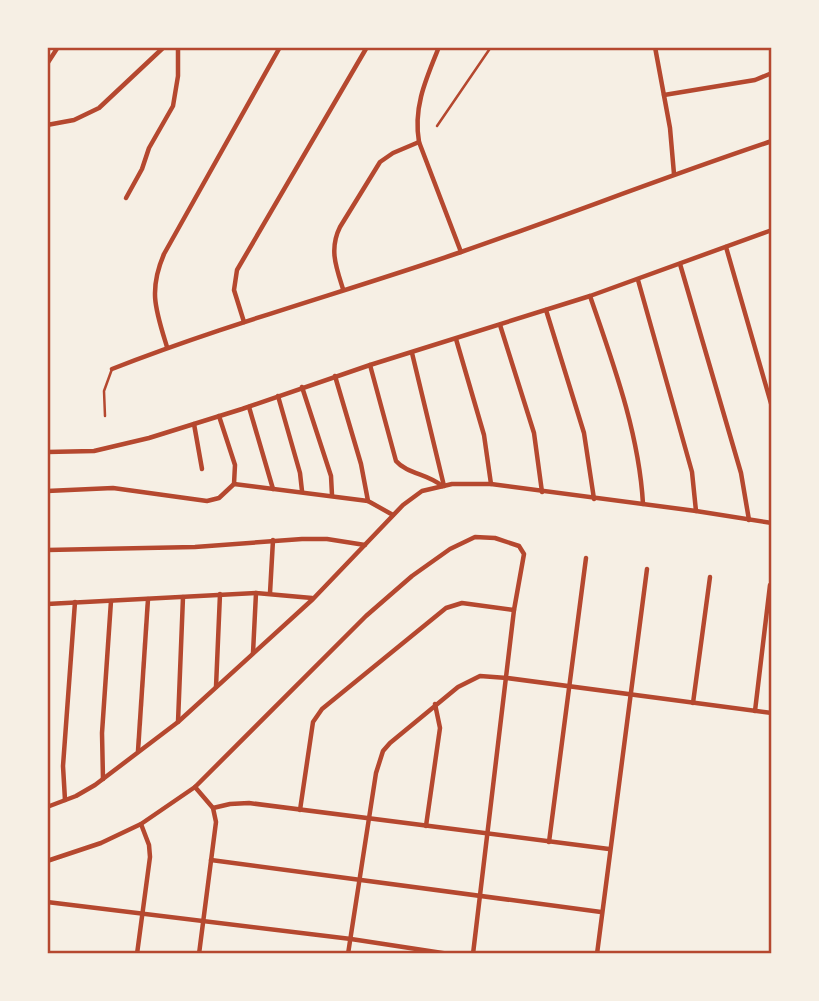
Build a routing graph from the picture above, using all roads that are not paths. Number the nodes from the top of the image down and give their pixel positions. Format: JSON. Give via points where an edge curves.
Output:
{"nodes":[{"id":1,"x":58,"y":47,"type":"edge"},
{"id":2,"x":164,"y":47,"type":"edge"},
{"id":3,"x":178,"y":47,"type":"edge"},
{"id":4,"x":280,"y":47,"type":"edge"},
{"id":5,"x":367,"y":47,"type":"edge"},
{"id":6,"x":439,"y":47,"type":"edge"},
{"id":7,"x":491,"y":47,"type":"edge"},
{"id":8,"x":656,"y":47,"type":"edge"},
{"id":9,"x":47,"y":64,"type":"edge"},
{"id":10,"x":772,"y":73,"type":"edge"},
{"id":11,"x":664,"y":95,"type":"junction"},
{"id":12,"x":47,"y":125,"type":"edge"},
{"id":13,"x":437,"y":126,"type":"dead end"},
{"id":14,"x":772,"y":141,"type":"edge"},
{"id":15,"x":419,"y":142,"type":"junction"},
{"id":16,"x":674,"y":174,"type":"junction"},
{"id":17,"x":126,"y":198,"type":"dead end"},
{"id":18,"x":771,"y":233,"type":"edge"},
{"id":19,"x":726,"y":247,"type":"junction"},
{"id":20,"x":461,"y":252,"type":"junction"},
{"id":21,"x":680,"y":264,"type":"junction"},
{"id":22,"x":638,"y":280,"type":"junction"},
{"id":23,"x":343,"y":289,"type":"junction"},
{"id":24,"x":590,"y":296,"type":"junction"},
{"id":25,"x":546,"y":310,"type":"junction"},
{"id":26,"x":244,"y":322,"type":"junction"},
{"id":27,"x":500,"y":325,"type":"junction"},
{"id":28,"x":456,"y":339,"type":"junction"},
{"id":29,"x":167,"y":347,"type":"junction"},
{"id":30,"x":412,"y":353,"type":"junction"},
{"id":31,"x":370,"y":365,"type":"junction"},
{"id":32,"x":113,"y":369,"type":"joint"},
{"id":33,"x":335,"y":376,"type":"junction"},
{"id":34,"x":302,"y":387,"type":"junction"},
{"id":35,"x":278,"y":396,"type":"junction"},
{"id":36,"x":248,"y":407,"type":"junction"},
{"id":37,"x":772,"y":407,"type":"edge"},
{"id":38,"x":105,"y":416,"type":"dead end"},
{"id":39,"x":219,"y":416,"type":"junction"},
{"id":40,"x":194,"y":424,"type":"junction"},
{"id":41,"x":47,"y":452,"type":"edge"},
{"id":42,"x":202,"y":469,"type":"dead end"},
{"id":43,"x":234,"y":484,"type":"junction"},
{"id":44,"x":491,"y":484,"type":"junction"},
{"id":45,"x":443,"y":486,"type":"junction"},
{"id":46,"x":273,"y":489,"type":"junction"},
{"id":47,"x":47,"y":491,"type":"edge"},
{"id":48,"x":302,"y":491,"type":"junction"},
{"id":49,"x":541,"y":492,"type":"junction"},
{"id":50,"x":332,"y":495,"type":"junction"},
{"id":51,"x":594,"y":499,"type":"junction"},
{"id":52,"x":368,"y":502,"type":"junction"},
{"id":53,"x":643,"y":504,"type":"junction"},
{"id":54,"x":696,"y":511,"type":"junction"},
{"id":55,"x":393,"y":515,"type":"junction"},
{"id":56,"x":749,"y":520,"type":"junction"},
{"id":57,"x":772,"y":523,"type":"edge"},
{"id":58,"x":273,"y":540,"type":"junction"},
{"id":59,"x":366,"y":545,"type":"junction"},
{"id":60,"x":47,"y":550,"type":"edge"},
{"id":61,"x":586,"y":558,"type":"dead end"},
{"id":62,"x":647,"y":569,"type":"dead end"},
{"id":63,"x":710,"y":577,"type":"dead end"},
{"id":64,"x":770,"y":585,"type":"edge"},
{"id":65,"x":256,"y":593,"type":"junction"},
{"id":66,"x":270,"y":593,"type":"junction"},
{"id":67,"x":220,"y":594,"type":"junction"},
{"id":68,"x":183,"y":597,"type":"junction"},
{"id":69,"x":313,"y":598,"type":"junction"},
{"id":70,"x":148,"y":599,"type":"junction"},
{"id":71,"x":111,"y":601,"type":"junction"},
{"id":72,"x":75,"y":602,"type":"junction"},
{"id":73,"x":47,"y":604,"type":"edge"},
{"id":74,"x":514,"y":610,"type":"junction"},
{"id":75,"x":253,"y":654,"type":"junction"},
{"id":76,"x":507,"y":678,"type":"junction"},
{"id":77,"x":216,"y":687,"type":"junction"},
{"id":78,"x":568,"y":688,"type":"junction"},
{"id":79,"x":631,"y":694,"type":"junction"},
{"id":80,"x":693,"y":703,"type":"junction"},
{"id":81,"x":435,"y":704,"type":"junction"},
{"id":82,"x":755,"y":711,"type":"junction"},
{"id":83,"x":772,"y":713,"type":"edge"},
{"id":84,"x":178,"y":722,"type":"junction"},
{"id":85,"x":138,"y":752,"type":"junction"},
{"id":86,"x":103,"y":780,"type":"junction"},
{"id":87,"x":195,"y":787,"type":"junction"},
{"id":88,"x":65,"y":800,"type":"junction"},
{"id":89,"x":47,"y":807,"type":"edge"},
{"id":90,"x":213,"y":808,"type":"junction"},
{"id":91,"x":300,"y":810,"type":"junction"},
{"id":92,"x":368,"y":819,"type":"junction"},
{"id":93,"x":141,"y":824,"type":"junction"},
{"id":94,"x":426,"y":826,"type":"junction"},
{"id":95,"x":487,"y":835,"type":"junction"},
{"id":96,"x":549,"y":842,"type":"junction"},
{"id":97,"x":609,"y":849,"type":"junction"},
{"id":98,"x":211,"y":860,"type":"junction"},
{"id":99,"x":47,"y":861,"type":"edge"},
{"id":100,"x":360,"y":879,"type":"junction"},
{"id":101,"x":481,"y":896,"type":"junction"},
{"id":102,"x":47,"y":902,"type":"edge"},
{"id":103,"x":601,"y":912,"type":"junction"},
{"id":104,"x":142,"y":914,"type":"junction"},
{"id":105,"x":202,"y":921,"type":"junction"},
{"id":106,"x":351,"y":939,"type":"junction"},
{"id":107,"x":137,"y":954,"type":"edge"},
{"id":108,"x":199,"y":954,"type":"edge"},
{"id":109,"x":348,"y":954,"type":"edge"},
{"id":110,"x":449,"y":954,"type":"edge"},
{"id":111,"x":472,"y":954,"type":"edge"},
{"id":112,"x":597,"y":954,"type":"edge"}],
"edges":[{"from":1,"to":9,"type":"street"},
{"from":2,"to":12,"type":"street","via":[[99,108],[74,120]]},
{"from":3,"to":17,"type":"street","via":[[173,106]]},
{"from":4,"to":29,"type":"street","via":[[157,270],[154,297]]},
{"from":5,"to":26,"type":"street","via":[[237,270],[234,290]]},
{"from":6,"to":15,"type":"street","via":[[419,100]]},
{"from":7,"to":13,"type":"lane"},
{"from":8,"to":11,"type":"street"},
{"from":10,"to":11,"type":"street"},
{"from":11,"to":16,"type":"street"},
{"from":14,"to":16,"type":"street"},
{"from":15,"to":20,"type":"street"},
{"from":15,"to":23,"type":"street","via":[[380,162],[340,227],[333,248]]},
{"from":16,"to":20,"type":"street"},
{"from":18,"to":19,"type":"street"},
{"from":19,"to":21,"type":"street"},
{"from":19,"to":37,"type":"street"},
{"from":20,"to":23,"type":"street"},
{"from":21,"to":22,"type":"street"},
{"from":21,"to":56,"type":"street","via":[[741,473]]},
{"from":22,"to":24,"type":"street"},
{"from":22,"to":54,"type":"street","via":[[692,472]]},
{"from":23,"to":26,"type":"street"},
{"from":24,"to":25,"type":"street"},
{"from":24,"to":53,"type":"street","via":[[640,463]]},
{"from":25,"to":27,"type":"street"},
{"from":25,"to":51,"type":"street","via":[[584,433]]},
{"from":26,"to":29,"type":"street"},
{"from":27,"to":28,"type":"street"},
{"from":27,"to":49,"type":"street","via":[[534,433]]},
{"from":28,"to":30,"type":"street"},
{"from":28,"to":44,"type":"street","via":[[484,435]]},
{"from":29,"to":32,"type":"street"},
{"from":30,"to":31,"type":"street"},
{"from":30,"to":45,"type":"street"},
{"from":31,"to":33,"type":"street"},
{"from":31,"to":45,"type":"street","via":[[396,461]]},
{"from":32,"to":38,"type":"lane","via":[[104,391]]},
{"from":33,"to":34,"type":"street"},
{"from":33,"to":52,"type":"street"},
{"from":34,"to":35,"type":"street"},
{"from":34,"to":50,"type":"street","via":[[331,476]]},
{"from":35,"to":36,"type":"street"},
{"from":35,"to":48,"type":"street"},
{"from":36,"to":39,"type":"street"},
{"from":36,"to":46,"type":"street"},
{"from":39,"to":40,"type":"street"},
{"from":39,"to":43,"type":"street","via":[[235,465]]},
{"from":40,"to":41,"type":"street","via":[[110,448]]},
{"from":40,"to":42,"type":"street"},
{"from":43,"to":46,"type":"street"},
{"from":43,"to":47,"type":"street","via":[[219,498],[207,501],[113,488]]},
{"from":44,"to":45,"type":"street"},
{"from":44,"to":49,"type":"street"},
{"from":45,"to":55,"type":"street","via":[[422,491]]},
{"from":46,"to":48,"type":"street"},
{"from":48,"to":50,"type":"street"},
{"from":49,"to":51,"type":"street"},
{"from":50,"to":52,"type":"street"},
{"from":51,"to":53,"type":"street"},
{"from":52,"to":55,"type":"street"},
{"from":53,"to":54,"type":"street"},
{"from":54,"to":56,"type":"street"},
{"from":55,"to":59,"type":"street"},
{"from":56,"to":57,"type":"street"},
{"from":58,"to":59,"type":"street","via":[[327,539]]},
{"from":58,"to":60,"type":"street","via":[[195,547]]},
{"from":58,"to":66,"type":"street"},
{"from":59,"to":69,"type":"street"},
{"from":61,"to":78,"type":"street"},
{"from":62,"to":79,"type":"street"},
{"from":63,"to":80,"type":"street"},
{"from":64,"to":82,"type":"street"},
{"from":65,"to":66,"type":"street"},
{"from":65,"to":67,"type":"street"},
{"from":65,"to":75,"type":"street"},
{"from":66,"to":69,"type":"street"},
{"from":67,"to":68,"type":"street"},
{"from":67,"to":77,"type":"street"},
{"from":68,"to":70,"type":"street"},
{"from":68,"to":84,"type":"street"},
{"from":69,"to":75,"type":"street"},
{"from":70,"to":71,"type":"street"},
{"from":70,"to":85,"type":"street"},
{"from":71,"to":72,"type":"street"},
{"from":71,"to":86,"type":"street"},
{"from":72,"to":73,"type":"street"},
{"from":72,"to":88,"type":"street","via":[[63,766]]},
{"from":74,"to":76,"type":"street"},
{"from":74,"to":87,"type":"street","via":[[523,549],[505,540],[475,537],[465,541],[434,560],[366,616]]},
{"from":74,"to":91,"type":"street","via":[[462,603],[446,608],[328,703],[313,722]]},
{"from":75,"to":77,"type":"street"},
{"from":76,"to":78,"type":"street"},
{"from":76,"to":81,"type":"street","via":[[473,678]]},
{"from":76,"to":95,"type":"street"},
{"from":77,"to":84,"type":"street"},
{"from":78,"to":79,"type":"street"},
{"from":78,"to":96,"type":"street"},
{"from":79,"to":80,"type":"street"},
{"from":79,"to":97,"type":"street"},
{"from":80,"to":82,"type":"street"},
{"from":81,"to":92,"type":"street","via":[[383,751]]},
{"from":81,"to":94,"type":"street","via":[[440,728]]},
{"from":82,"to":83,"type":"street"},
{"from":84,"to":85,"type":"street"},
{"from":85,"to":86,"type":"street"},
{"from":86,"to":88,"type":"street"},
{"from":87,"to":90,"type":"street"},
{"from":87,"to":93,"type":"street"},
{"from":88,"to":89,"type":"street"},
{"from":90,"to":91,"type":"street","via":[[240,803]]},
{"from":90,"to":98,"type":"street","via":[[216,822]]},
{"from":91,"to":92,"type":"street"},
{"from":92,"to":94,"type":"street"},
{"from":92,"to":100,"type":"street"},
{"from":93,"to":99,"type":"street","via":[[101,844]]},
{"from":93,"to":104,"type":"street","via":[[150,851]]},
{"from":94,"to":95,"type":"street"},
{"from":95,"to":96,"type":"street"},
{"from":95,"to":101,"type":"street"},
{"from":96,"to":97,"type":"street"},
{"from":97,"to":103,"type":"street"},
{"from":98,"to":100,"type":"street"},
{"from":98,"to":105,"type":"street"},
{"from":100,"to":101,"type":"street"},
{"from":100,"to":106,"type":"street"},
{"from":101,"to":103,"type":"street"},
{"from":101,"to":111,"type":"street"},
{"from":102,"to":104,"type":"street"},
{"from":103,"to":112,"type":"street"},
{"from":104,"to":105,"type":"street"},
{"from":104,"to":107,"type":"street"},
{"from":105,"to":106,"type":"street"},
{"from":105,"to":108,"type":"street"},
{"from":106,"to":109,"type":"street"},
{"from":106,"to":110,"type":"street"}]}
